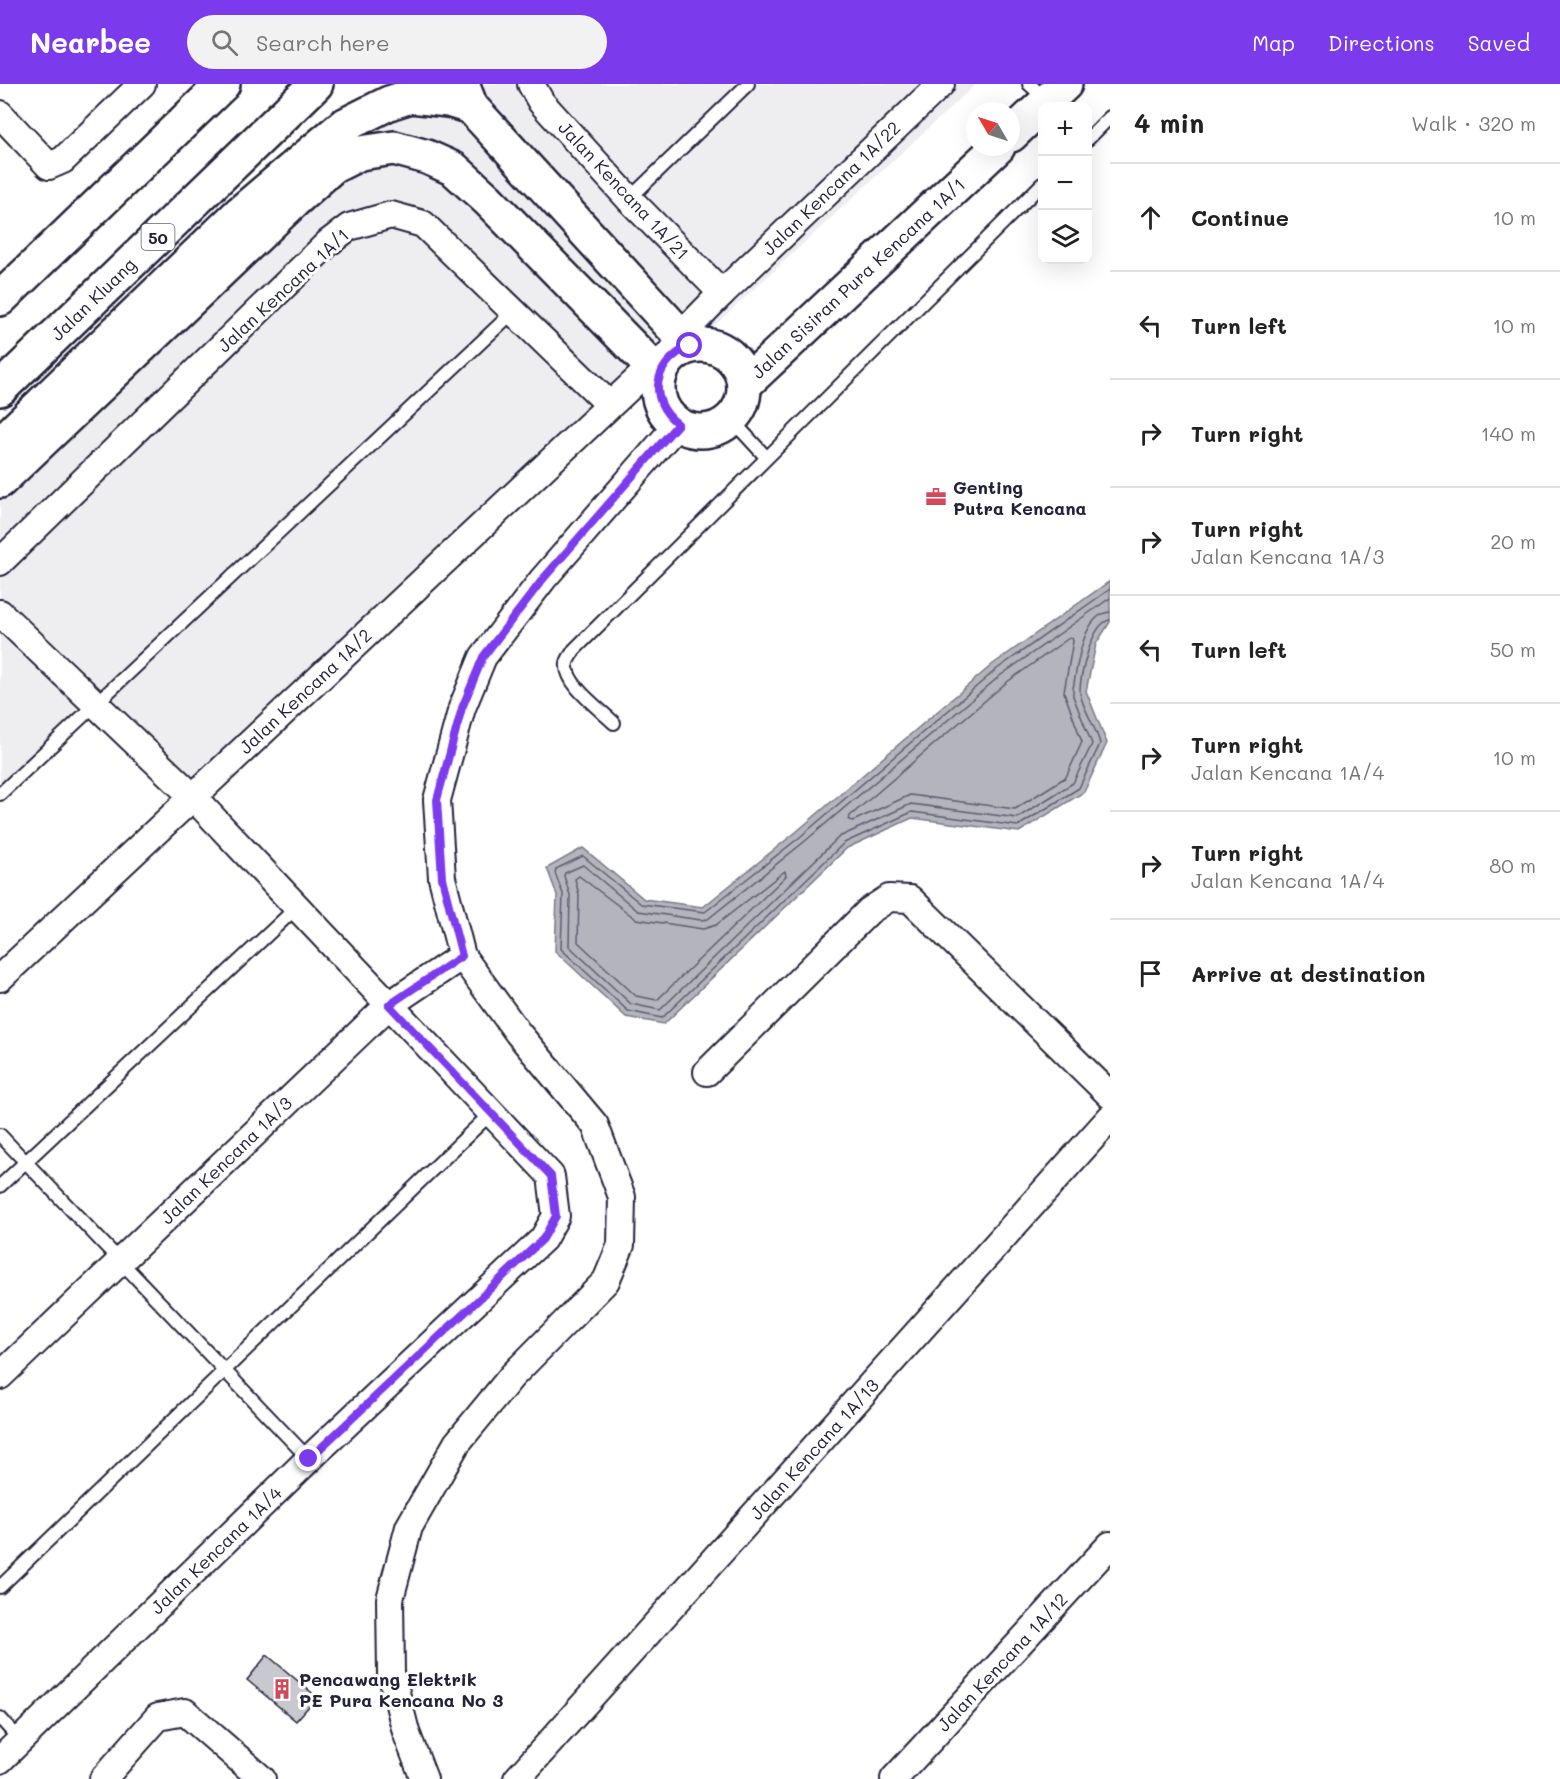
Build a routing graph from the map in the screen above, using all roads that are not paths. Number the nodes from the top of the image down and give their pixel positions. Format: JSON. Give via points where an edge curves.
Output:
{"nodes":[{"id":1,"x":142,"y":84,"type":"edge"},
{"id":2,"x":223,"y":84,"type":"edge"},
{"id":3,"x":316,"y":84,"type":"edge"},
{"id":4,"x":531,"y":84,"type":"edge"},
{"id":5,"x":748,"y":84,"type":"edge"},
{"id":6,"x":940,"y":84,"type":"edge"},
{"id":7,"x":1047,"y":90,"type":"edge"},
{"id":8,"x":466,"y":95,"type":"edge"},
{"id":9,"x":0,"y":114,"type":"edge"},
{"id":10,"x":1110,"y":117,"type":"edge"},
{"id":11,"x":1020,"y":124,"type":"edge"},
{"id":12,"x":1092,"y":135,"type":"edge"},
{"id":13,"x":988,"y":156,"type":"edge"},
{"id":14,"x":1038,"y":188,"type":"edge"},
{"id":15,"x":629,"y":199,"type":"junction"},
{"id":16,"x":722,"y":293,"type":"junction"},
{"id":17,"x":0,"y":299,"type":"edge"},
{"id":18,"x":514,"y":311,"type":"junction"},
{"id":19,"x":685,"y":341,"type":"junction"},
{"id":20,"x":655,"y":371,"type":"junction"},
{"id":21,"x":744,"y":385,"type":"junction"},
{"id":22,"x":0,"y":389,"type":"edge"},
{"id":23,"x":610,"y":405,"type":"junction"},
{"id":24,"x":731,"y":419,"type":"junction"},
{"id":25,"x":678,"y":424,"type":"junction"},
{"id":26,"x":0,"y":444,"type":"edge"},
{"id":27,"x":766,"y":457,"type":"junction"},
{"id":28,"x":0,"y":482,"type":"edge"},
{"id":29,"x":0,"y":562,"type":"edge"},
{"id":30,"x":0,"y":613,"type":"edge"},
{"id":31,"x":96,"y":704,"type":"junction"},
{"id":32,"x":614,"y":723,"type":"dead end"},
{"id":33,"x":0,"y":794,"type":"edge"},
{"id":34,"x":193,"y":796,"type":"junction"},
{"id":35,"x":297,"y":907,"type":"junction"},
{"id":36,"x":462,"y":956,"type":"junction"},
{"id":37,"x":0,"y":978,"type":"edge"},
{"id":38,"x":389,"y":1005,"type":"junction"},
{"id":39,"x":706,"y":1072,"type":"dead end"},
{"id":40,"x":1110,"y":1095,"type":"edge"},
{"id":41,"x":491,"y":1113,"type":"junction"},
{"id":42,"x":1110,"y":1118,"type":"edge"},
{"id":43,"x":0,"y":1135,"type":"edge"},
{"id":44,"x":26,"y":1162,"type":"junction"},
{"id":45,"x":0,"y":1186,"type":"edge"},
{"id":46,"x":120,"y":1261,"type":"junction"},
{"id":47,"x":224,"y":1370,"type":"junction"},
{"id":48,"x":0,"y":1376,"type":"edge"},
{"id":49,"x":309,"y":1459,"type":"junction"},
{"id":50,"x":1110,"y":1545,"type":"edge"},
{"id":51,"x":0,"y":1587,"type":"edge"},
{"id":52,"x":0,"y":1718,"type":"edge"},
{"id":53,"x":20,"y":1740,"type":"junction"},
{"id":54,"x":0,"y":1761,"type":"edge"},
{"id":55,"x":103,"y":1779,"type":"edge"},
{"id":56,"x":262,"y":1779,"type":"edge"},
{"id":57,"x":424,"y":1779,"type":"edge"},
{"id":58,"x":517,"y":1779,"type":"edge"},
{"id":59,"x":894,"y":1779,"type":"edge"}],
"edges":[{"from":1,"to":9,"type":"street","via":[[63,160],[49,166]]},
{"from":2,"to":17,"type":"main road"},
{"from":3,"to":22,"type":"main road","name":"Jalan Kluang","number":"50"},
{"from":4,"to":15,"type":"street","name":"Jalan Kencana 1A/21","via":[[541,102]]},
{"from":5,"to":15,"type":"lane"},
{"from":6,"to":16,"type":"street","name":"Jalan Kencana 1A/22"},
{"from":7,"to":11,"type":"main road"},
{"from":8,"to":19,"type":"main road"},
{"from":8,"to":26,"type":"main road","via":[[448,100],[411,96],[343,126],[241,212]]},
{"from":10,"to":12,"type":"lane"},
{"from":13,"to":21,"type":"main road","name":"Jalan Sisiran Pura Kencana 1A/1"},
{"from":14,"to":27,"type":"lane"},
{"from":15,"to":16,"type":"street","name":"Jalan Kencana 1A/21"},
{"from":16,"to":19,"type":"street","name":"Jalan Kencana 1A/22"},
{"from":18,"to":23,"type":"street","name":"Jalan Kencana 1A/1"},
{"from":18,"to":29,"type":"street","name":"Jalan Kencana 1A/1","via":[[423,224],[391,215],[349,227]]},
{"from":18,"to":31,"type":"lane"},
{"from":19,"to":20,"type":"main road"},
{"from":19,"to":21,"type":"main road","via":[[712,346],[731,356]]},
{"from":20,"to":23,"type":"street","name":"Jalan Kencana 1A/2"},
{"from":20,"to":25,"type":"main road","via":[[662,406]]},
{"from":20,"to":28,"type":"main road","via":[[454,169],[394,148],[360,153],[332,167],[301,195]]},
{"from":21,"to":24,"type":"main road","via":[[743,398]]},
{"from":23,"to":34,"type":"street","name":"Jalan Kencana 1A/2"},
{"from":24,"to":25,"type":"main road","via":[[705,431]]},
{"from":24,"to":27,"type":"lane"},
{"from":25,"to":36,"type":"street","via":[[543,579],[483,657],[462,708],[437,800],[442,878]]},
{"from":27,"to":32,"type":"lane","via":[[567,661],[569,677]]},
{"from":30,"to":31,"type":"street"},
{"from":31,"to":33,"type":"lane"},
{"from":31,"to":34,"type":"street"},
{"from":34,"to":35,"type":"street"},
{"from":34,"to":37,"type":"street","name":"Jalan Kencana 1A/2"},
{"from":35,"to":38,"type":"street"},
{"from":35,"to":44,"type":"lane"},
{"from":36,"to":38,"type":"street","name":"Jalan Kencana 1A/3"},
{"from":36,"to":57,"type":"street","via":[[595,1125],[622,1197],[621,1245],[606,1281],[512,1376],[457,1443],[409,1527],[390,1599],[391,1672],[406,1732]]},
{"from":38,"to":41,"type":"street"},
{"from":38,"to":46,"type":"street","name":"Jalan Kencana 1A/3"},
{"from":39,"to":40,"type":"street","via":[[869,911],[889,898],[910,899]]},
{"from":41,"to":47,"type":"lane"},
{"from":41,"to":49,"type":"street","name":"Jalan Kencana 1A/4","via":[[551,1176],[556,1216],[543,1239]]},
{"from":42,"to":58,"type":"street","name":"Jalan Kencana 1A/13"},
{"from":43,"to":44,"type":"lane"},
{"from":44,"to":45,"type":"lane"},
{"from":44,"to":46,"type":"lane"},
{"from":46,"to":47,"type":"lane"},
{"from":46,"to":48,"type":"street","name":"Jalan Kencana 1A/3"},
{"from":47,"to":49,"type":"lane"},
{"from":47,"to":51,"type":"lane"},
{"from":49,"to":53,"type":"street","name":"Jalan Kencana 1A/4"},
{"from":50,"to":59,"type":"street","name":"Jalan Kencana 1A/12"},
{"from":52,"to":53,"type":"lane"},
{"from":53,"to":54,"type":"street","name":"Jalan Kencana 1A/4"},
{"from":55,"to":56,"type":"street","via":[[158,1717],[185,1712]]}]}
